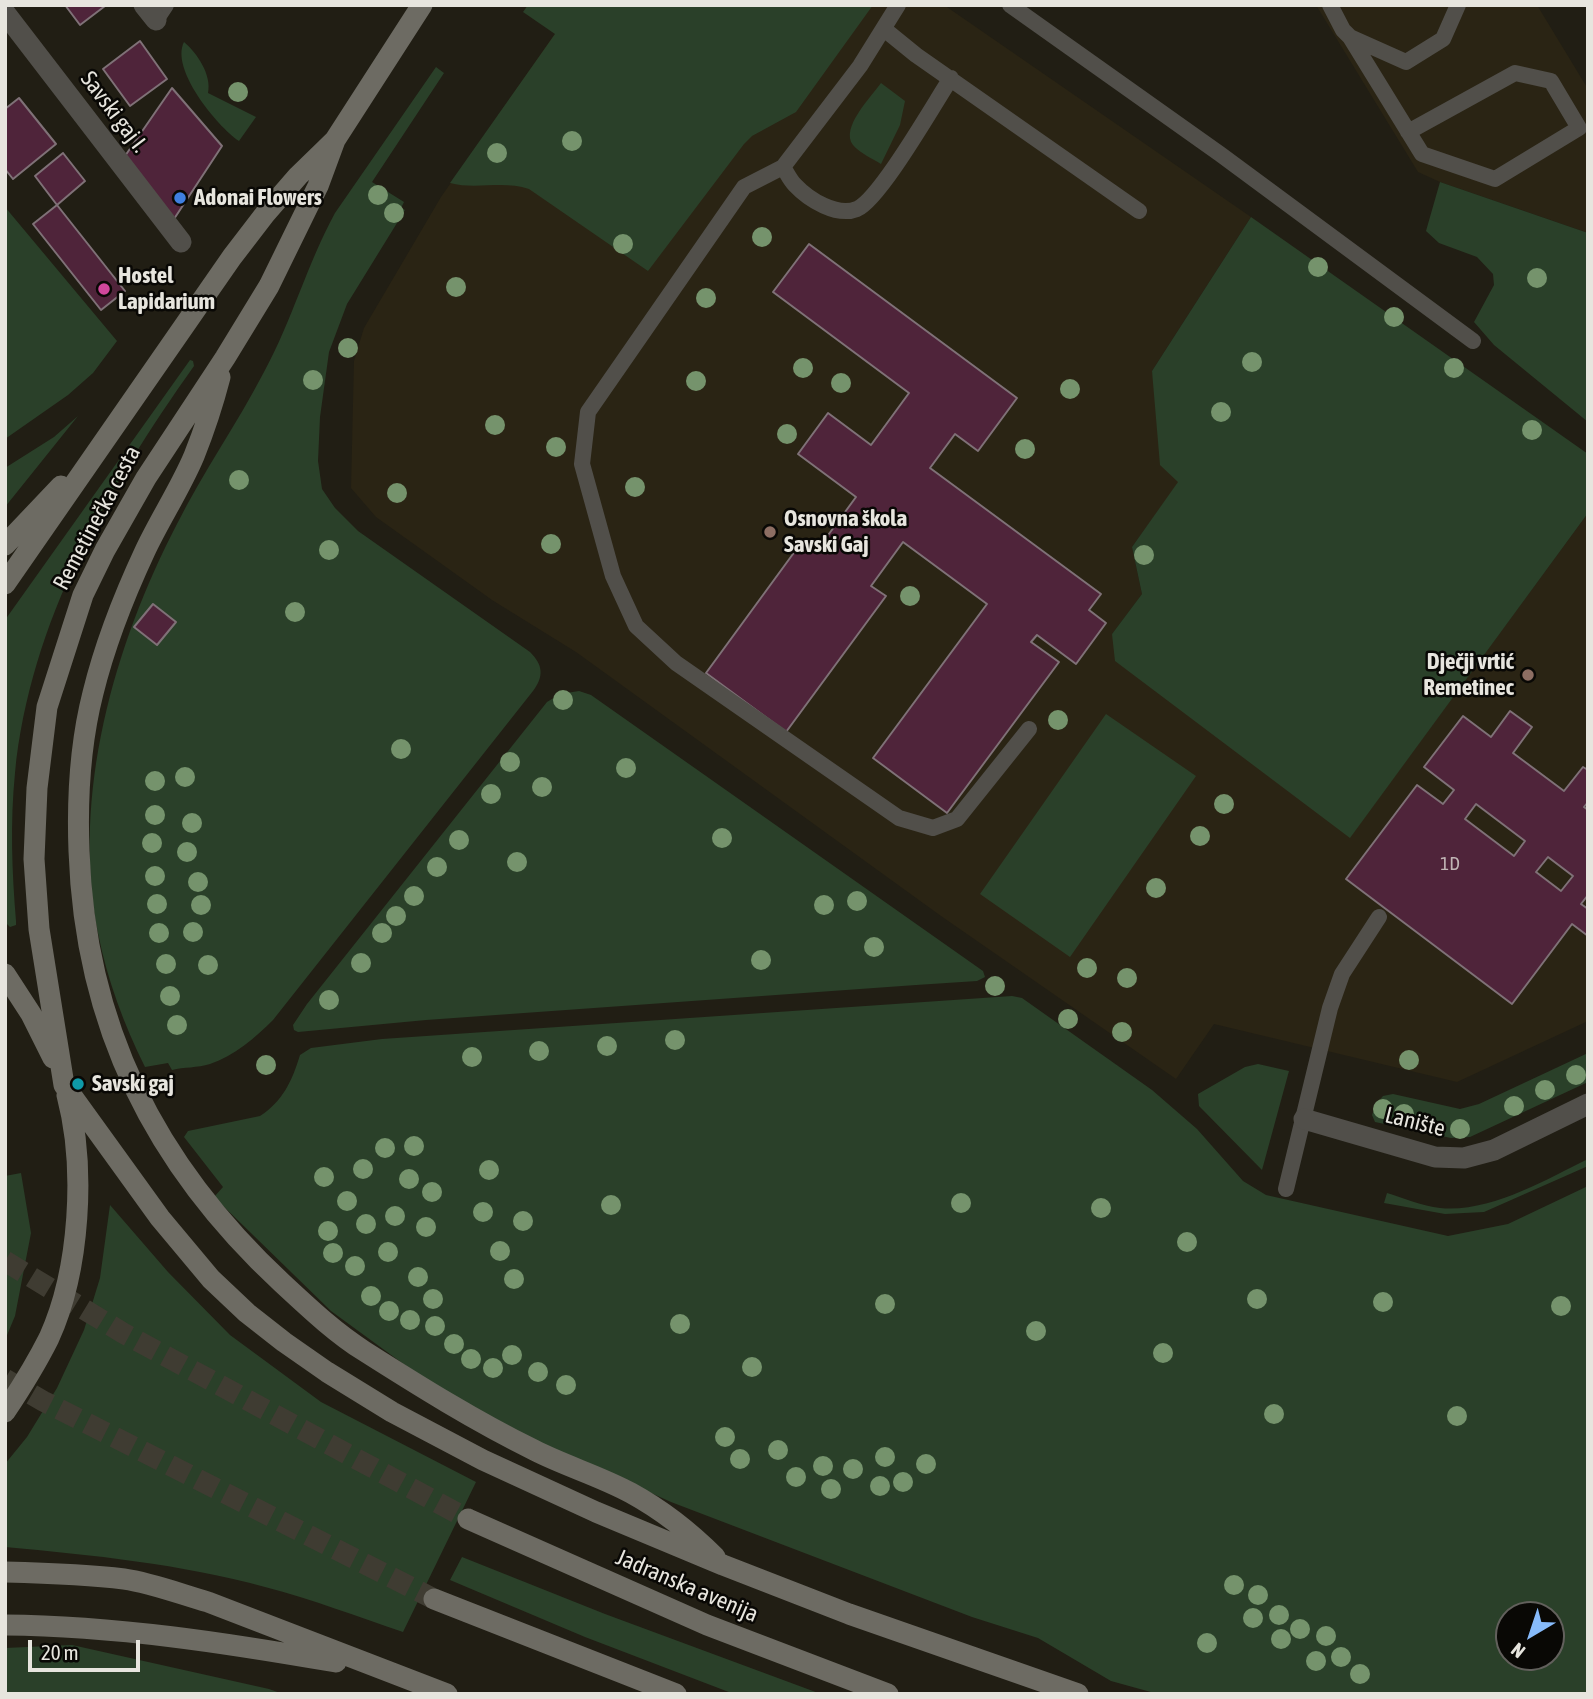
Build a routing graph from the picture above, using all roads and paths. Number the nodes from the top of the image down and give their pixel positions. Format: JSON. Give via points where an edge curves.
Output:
{"nodes":[{"id":1,"x":422,"y":5,"type":"edge"},
{"id":2,"x":898,"y":5,"type":"edge"},
{"id":3,"x":1010,"y":5,"type":"edge"},
{"id":4,"x":1330,"y":5,"type":"edge"},
{"id":5,"x":1458,"y":5,"type":"edge"},
{"id":6,"x":5,"y":13,"type":"edge"},
{"id":7,"x":884,"y":29,"type":"junction"},
{"id":8,"x":1350,"y":37,"type":"junction"},
{"id":9,"x":951,"y":78,"type":"junction"},
{"id":10,"x":1408,"y":132,"type":"junction"},
{"id":11,"x":335,"y":140,"type":"junction"},
{"id":12,"x":783,"y":167,"type":"junction"},
{"id":13,"x":1139,"y":211,"type":"dead end"},
{"id":14,"x":181,"y":242,"type":"dead end"},
{"id":15,"x":1473,"y":341,"type":"dead end"},
{"id":16,"x":225,"y":358,"type":"junction"},
{"id":17,"x":111,"y":434,"type":"junction"},
{"id":18,"x":5,"y":545,"type":"edge"},
{"id":19,"x":5,"y":584,"type":"edge"},
{"id":20,"x":1029,"y":729,"type":"dead end"},
{"id":21,"x":1379,"y":918,"type":"dead end"},
{"id":22,"x":5,"y":974,"type":"edge"},
{"id":23,"x":64,"y":1085,"type":"junction"},
{"id":24,"x":1588,"y":1104,"type":"edge"},
{"id":25,"x":1304,"y":1119,"type":"junction"},
{"id":26,"x":1286,"y":1189,"type":"dead end"},
{"id":27,"x":5,"y":1412,"type":"edge"},
{"id":28,"x":468,"y":1520,"type":"tunnel mouth"},
{"id":29,"x":723,"y":1565,"type":"junction"},
{"id":30,"x":5,"y":1572,"type":"edge"},
{"id":31,"x":434,"y":1599,"type":"tunnel mouth"},
{"id":32,"x":5,"y":1625,"type":"edge"},
{"id":33,"x":383,"y":1670,"type":"junction"},
{"id":34,"x":447,"y":1694,"type":"edge"},
{"id":35,"x":676,"y":1694,"type":"edge"},
{"id":36,"x":888,"y":1694,"type":"edge"},
{"id":37,"x":1078,"y":1694,"type":"edge"}],
"edges":[{"from":1,"to":11,"type":"main road","name":"Remetinečka cesta"},
{"from":2,"to":7,"type":"lane"},
{"from":3,"to":15,"type":"lane"},
{"from":4,"to":8,"type":"lane"},
{"from":5,"to":8,"type":"lane","via":[[1443,39],[1406,62]]},
{"from":6,"to":14,"type":"street","name":"Savski gaj I."},
{"from":7,"to":9,"type":"lane"},
{"from":7,"to":12,"type":"lane"},
{"from":8,"to":10,"type":"lane"},
{"from":9,"to":12,"type":"lane","via":[[884,183],[859,208],[845,211],[815,201],[795,185]]},
{"from":9,"to":13,"type":"lane"},
{"from":10,"to":10,"type":"lane","via":[[1422,154],[1495,179],[1579,128],[1550,81],[1515,73]]},
{"from":11,"to":16,"type":"main road","name":"Remetinečka cesta","via":[[297,233]]},
{"from":11,"to":17,"type":"main road","name":"Remetinečka cesta","via":[[298,176],[232,257]]},
{"from":12,"to":20,"type":"lane","via":[[744,187],[588,412],[582,464],[613,576],[636,626],[676,663],[899,818],[933,828],[957,819]]},
{"from":16,"to":23,"type":"main road","name":"Remetinečka cesta","via":[[105,550],[83,594],[47,707],[34,859],[39,929]]},
{"from":16,"to":29,"type":"main road","via":[[193,458],[127,591],[93,693],[84,743],[77,810],[86,944],[127,1071],[163,1141],[205,1203],[310,1310],[357,1347],[465,1414],[629,1492],[697,1539]]},
{"from":17,"to":18,"type":"main road"},
{"from":17,"to":19,"type":"main road","name":"Remetinečka cesta"},
{"from":21,"to":25,"type":"lane","via":[[1342,974],[1318,1049]]},
{"from":22,"to":23,"type":"main road","via":[[31,1014]]},
{"from":23,"to":27,"type":"main road","via":[[78,1161],[73,1248],[50,1336]]},
{"from":23,"to":29,"type":"main road","via":[[211,1279],[247,1313],[327,1372],[484,1460]]},
{"from":24,"to":25,"type":"street","name":"Lanište","via":[[1494,1150],[1464,1157],[1435,1157]]},
{"from":25,"to":26,"type":"lane"},
{"from":28,"to":36,"type":"main road","name":"Jadranska avenija","via":[[707,1625]]},
{"from":29,"to":37,"type":"main road"},
{"from":30,"to":33,"type":"main road","via":[[63,1573],[169,1590]]},
{"from":31,"to":35,"type":"main road"},
{"from":32,"to":33,"type":"main road","via":[[180,1636]]},
{"from":33,"to":34,"type":"main road"}]}
